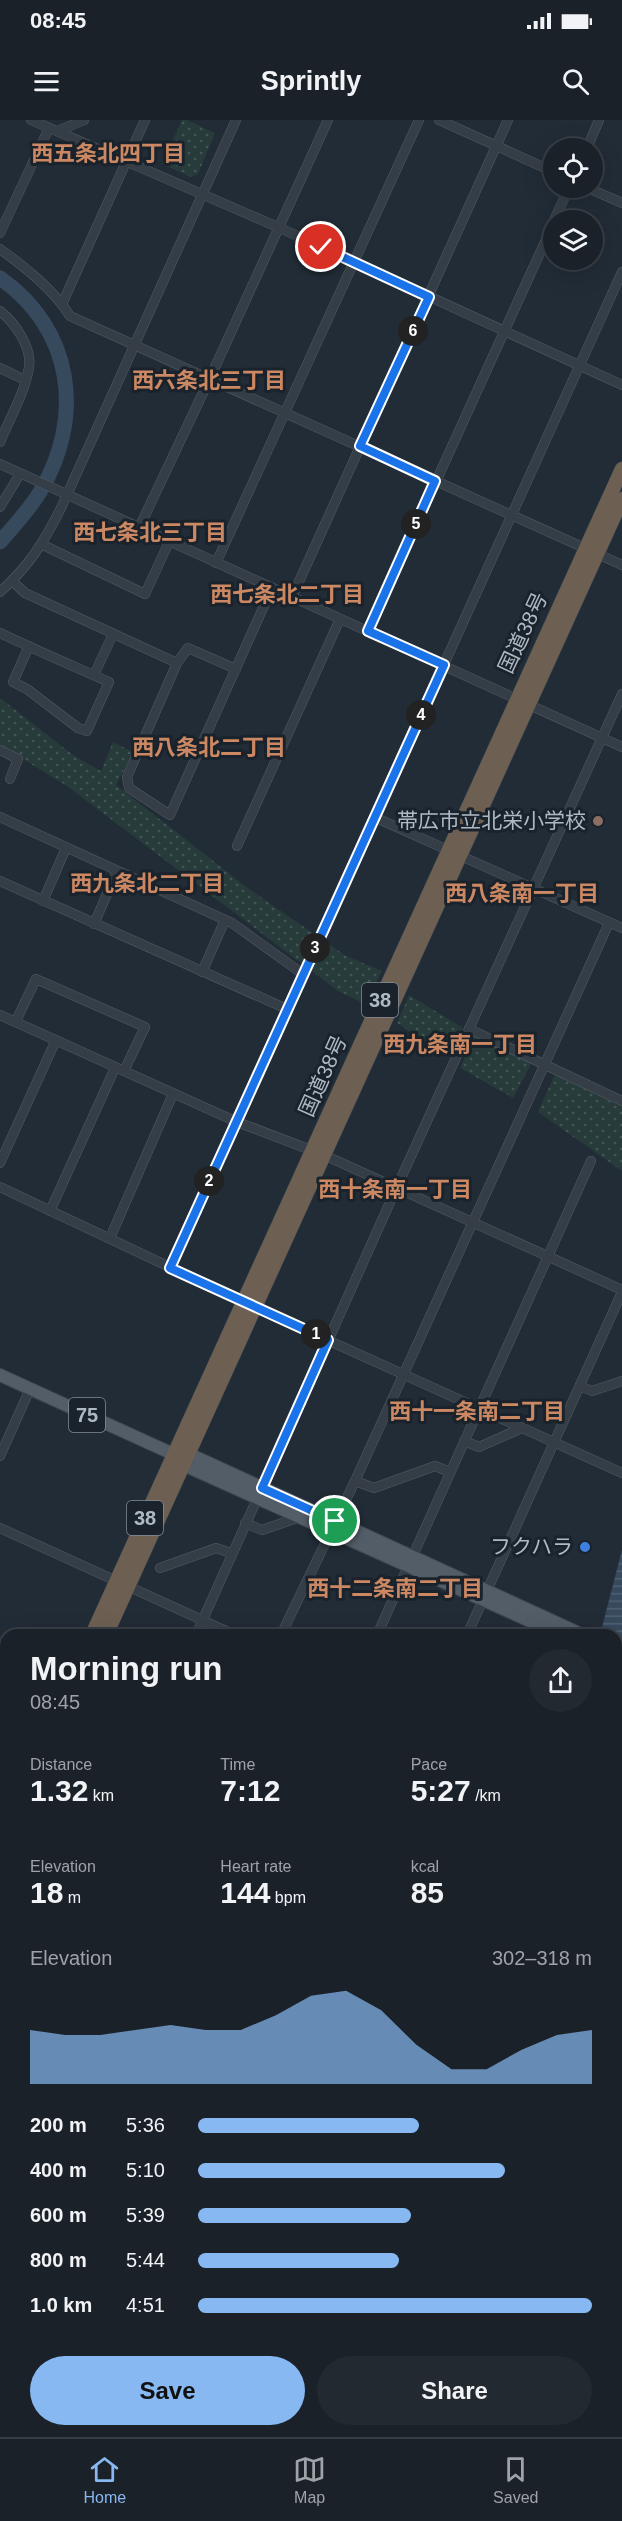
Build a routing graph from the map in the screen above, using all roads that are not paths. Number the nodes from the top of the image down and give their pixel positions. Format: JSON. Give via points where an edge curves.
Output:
{"nodes":[{"id":1,"x":31,"y":120,"type":"edge"},
{"id":2,"x":84,"y":120,"type":"edge"},
{"id":3,"x":145,"y":120,"type":"edge"},
{"id":4,"x":236,"y":120,"type":"edge"},
{"id":5,"x":328,"y":120,"type":"edge"},
{"id":6,"x":419,"y":120,"type":"edge"},
{"id":7,"x":439,"y":120,"type":"edge"},
{"id":8,"x":508,"y":120,"type":"edge"},
{"id":9,"x":599,"y":120,"type":"edge"},
{"id":10,"x":54,"y":129,"type":"junction"},
{"id":11,"x":591,"y":138,"type":"edge"},
{"id":12,"x":496,"y":146,"type":"junction"},
{"id":13,"x":125,"y":162,"type":"junction"},
{"id":14,"x":543,"y":167,"type":"edge"},
{"id":15,"x":203,"y":194,"type":"junction"},
{"id":16,"x":603,"y":195,"type":"edge"},
{"id":17,"x":622,"y":203,"type":"edge"},
{"id":18,"x":280,"y":228,"type":"junction"},
{"id":19,"x":0,"y":233,"type":"edge"},
{"id":20,"x":543,"y":245,"type":"edge"},
{"id":21,"x":0,"y":249,"type":"edge"},
{"id":22,"x":354,"y":262,"type":"junction"},
{"id":23,"x":622,"y":272,"type":"edge"},
{"id":24,"x":429,"y":297,"type":"junction"},
{"id":25,"x":62,"y":304,"type":"junction"},
{"id":26,"x":0,"y":311,"type":"edge"},
{"id":27,"x":504,"y":331,"type":"junction"},
{"id":28,"x":135,"y":344,"type":"junction"},
{"id":29,"x":580,"y":365,"type":"junction"},
{"id":30,"x":0,"y":368,"type":"edge"},
{"id":31,"x":210,"y":378,"type":"junction"},
{"id":32,"x":25,"y":380,"type":"junction"},
{"id":33,"x":622,"y":385,"type":"edge"},
{"id":34,"x":285,"y":412,"type":"junction"},
{"id":35,"x":0,"y":442,"type":"edge"},
{"id":36,"x":360,"y":446,"type":"junction"},
{"id":37,"x":0,"y":464,"type":"edge"},
{"id":38,"x":622,"y":469,"type":"edge"},
{"id":39,"x":20,"y":474,"type":"junction"},
{"id":40,"x":435,"y":481,"type":"junction"},
{"id":41,"x":68,"y":494,"type":"junction"},
{"id":42,"x":622,"y":499,"type":"edge"},
{"id":43,"x":0,"y":507,"type":"edge"},
{"id":44,"x":512,"y":515,"type":"junction"},
{"id":45,"x":139,"y":528,"type":"junction"},
{"id":46,"x":169,"y":542,"type":"junction"},
{"id":47,"x":43,"y":545,"type":"junction"},
{"id":48,"x":591,"y":551,"type":"junction"},
{"id":49,"x":216,"y":563,"type":"junction"},
{"id":50,"x":622,"y":566,"type":"edge"},
{"id":51,"x":12,"y":581,"type":"junction"},
{"id":52,"x":272,"y":588,"type":"junction"},
{"id":53,"x":0,"y":592,"type":"edge"},
{"id":54,"x":292,"y":597,"type":"junction"},
{"id":55,"x":340,"y":619,"type":"junction"},
{"id":56,"x":368,"y":631,"type":"junction"},
{"id":57,"x":0,"y":633,"type":"edge"},
{"id":58,"x":113,"y":634,"type":"junction"},
{"id":59,"x":29,"y":646,"type":"junction"},
{"id":60,"x":177,"y":663,"type":"junction"},
{"id":61,"x":444,"y":665,"type":"junction"},
{"id":62,"x":236,"y":669,"type":"junction"},
{"id":63,"x":93,"y":675,"type":"junction"},
{"id":64,"x":622,"y":694,"type":"edge"},
{"id":65,"x":522,"y":701,"type":"junction"},
{"id":66,"x":602,"y":738,"type":"junction"},
{"id":67,"x":622,"y":747,"type":"edge"},
{"id":68,"x":0,"y":750,"type":"edge"},
{"id":69,"x":9,"y":779,"type":"dead end"},
{"id":70,"x":0,"y":817,"type":"edge"},
{"id":71,"x":374,"y":817,"type":"junction"},
{"id":72,"x":237,"y":846,"type":"dead end"},
{"id":73,"x":66,"y":848,"type":"junction"},
{"id":74,"x":454,"y":852,"type":"junction"},
{"id":75,"x":117,"y":871,"type":"junction"},
{"id":76,"x":0,"y":881,"type":"edge"},
{"id":77,"x":534,"y":888,"type":"junction"},
{"id":78,"x":43,"y":901,"type":"junction"},
{"id":79,"x":225,"y":920,"type":"junction"},
{"id":80,"x":609,"y":923,"type":"junction"},
{"id":81,"x":94,"y":924,"type":"junction"},
{"id":82,"x":622,"y":928,"type":"edge"},
{"id":83,"x":202,"y":972,"type":"junction"},
{"id":84,"x":303,"y":974,"type":"junction"},
{"id":85,"x":287,"y":1009,"type":"junction"},
{"id":86,"x":0,"y":1015,"type":"edge"},
{"id":87,"x":16,"y":1022,"type":"junction"},
{"id":88,"x":469,"y":1029,"type":"junction"},
{"id":89,"x":56,"y":1040,"type":"junction"},
{"id":90,"x":544,"y":1065,"type":"junction"},
{"id":91,"x":119,"y":1069,"type":"junction"},
{"id":92,"x":173,"y":1094,"type":"junction"},
{"id":93,"x":621,"y":1098,"type":"edge"},
{"id":94,"x":237,"y":1122,"type":"junction"},
{"id":95,"x":317,"y":1153,"type":"junction"},
{"id":96,"x":591,"y":1161,"type":"dead end"},
{"id":97,"x":0,"y":1163,"type":"edge"},
{"id":98,"x":0,"y":1187,"type":"edge"},
{"id":99,"x":396,"y":1189,"type":"junction"},
{"id":100,"x":50,"y":1211,"type":"junction"},
{"id":101,"x":472,"y":1223,"type":"junction"},
{"id":102,"x":110,"y":1238,"type":"junction"},
{"id":103,"x":549,"y":1256,"type":"junction"},
{"id":104,"x":170,"y":1268,"type":"junction"},
{"id":105,"x":622,"y":1291,"type":"edge"},
{"id":106,"x":249,"y":1304,"type":"junction"},
{"id":107,"x":328,"y":1340,"type":"junction"},
{"id":108,"x":0,"y":1375,"type":"edge"},
{"id":109,"x":404,"y":1375,"type":"junction"},
{"id":110,"x":622,"y":1380,"type":"edge"},
{"id":111,"x":580,"y":1386,"type":"junction"},
{"id":112,"x":30,"y":1389,"type":"junction"},
{"id":113,"x":479,"y":1408,"type":"junction"},
{"id":114,"x":522,"y":1428,"type":"junction"},
{"id":115,"x":464,"y":1441,"type":"junction"},
{"id":116,"x":554,"y":1442,"type":"junction"},
{"id":117,"x":173,"y":1454,"type":"junction"},
{"id":118,"x":0,"y":1456,"type":"edge"},
{"id":119,"x":187,"y":1460,"type":"junction"},
{"id":120,"x":450,"y":1472,"type":"junction"},
{"id":121,"x":622,"y":1473,"type":"edge"},
{"id":122,"x":355,"y":1481,"type":"junction"},
{"id":123,"x":259,"y":1493,"type":"junction"},
{"id":124,"x":300,"y":1517,"type":"junction"},
{"id":125,"x":245,"y":1523,"type":"junction"},
{"id":126,"x":333,"y":1526,"type":"junction"},
{"id":127,"x":0,"y":1528,"type":"edge"},
{"id":128,"x":231,"y":1553,"type":"junction"},
{"id":129,"x":410,"y":1561,"type":"junction"},
{"id":130,"x":160,"y":1568,"type":"dead end"},
{"id":131,"x":122,"y":1584,"type":"junction"},
{"id":132,"x":485,"y":1596,"type":"junction"},
{"id":133,"x":203,"y":1620,"type":"junction"},
{"id":134,"x":96,"y":1629,"type":"edge"},
{"id":135,"x":108,"y":1629,"type":"edge"},
{"id":136,"x":199,"y":1629,"type":"edge"},
{"id":137,"x":222,"y":1629,"type":"edge"},
{"id":138,"x":284,"y":1629,"type":"edge"},
{"id":139,"x":380,"y":1629,"type":"edge"},
{"id":140,"x":470,"y":1629,"type":"edge"},
{"id":141,"x":535,"y":1629,"type":"edge"},
{"id":142,"x":568,"y":1629,"type":"edge"}],
"edges":[{"from":1,"to":10,"type":"street"},
{"from":2,"to":10,"type":"street"},
{"from":3,"to":13,"type":"street"},
{"from":4,"to":15,"type":"street"},
{"from":5,"to":18,"type":"street"},
{"from":6,"to":22,"type":"street"},
{"from":7,"to":12,"type":"street"},
{"from":8,"to":12,"type":"street"},
{"from":9,"to":11,"type":"street"},
{"from":10,"to":13,"type":"street"},
{"from":10,"to":19,"type":"street"},
{"from":12,"to":14,"type":"street"},
{"from":12,"to":24,"type":"street"},
{"from":13,"to":15,"type":"street"},
{"from":13,"to":25,"type":"street"},
{"from":15,"to":18,"type":"street"},
{"from":15,"to":28,"type":"street"},
{"from":16,"to":17,"type":"street"},
{"from":18,"to":22,"type":"street"},
{"from":18,"to":31,"type":"street"},
{"from":20,"to":27,"type":"street"},
{"from":21,"to":25,"type":"street"},
{"from":22,"to":24,"type":"street"},
{"from":22,"to":34,"type":"street"},
{"from":23,"to":29,"type":"street"},
{"from":24,"to":27,"type":"street"},
{"from":24,"to":36,"type":"street"},
{"from":25,"to":28,"type":"street","via":[[70,316]]},
{"from":26,"to":32,"type":"street","via":[[9,318],[27,349],[29,366]]},
{"from":27,"to":29,"type":"street"},
{"from":27,"to":40,"type":"street"},
{"from":28,"to":31,"type":"street"},
{"from":28,"to":41,"type":"street"},
{"from":29,"to":33,"type":"street"},
{"from":29,"to":44,"type":"street"},
{"from":30,"to":32,"type":"street"},
{"from":31,"to":34,"type":"street"},
{"from":31,"to":45,"type":"street"},
{"from":32,"to":35,"type":"street"},
{"from":34,"to":36,"type":"street"},
{"from":34,"to":49,"type":"street"},
{"from":36,"to":40,"type":"street"},
{"from":36,"to":54,"type":"street"},
{"from":37,"to":39,"type":"street"},
{"from":38,"to":48,"type":"highway","name":"国道38号","number":"38"},
{"from":39,"to":41,"type":"street"},
{"from":39,"to":43,"type":"street"},
{"from":40,"to":44,"type":"street"},
{"from":40,"to":56,"type":"street"},
{"from":41,"to":45,"type":"street"},
{"from":41,"to":47,"type":"street"},
{"from":42,"to":48,"type":"highway","name":"国道38号","number":"38"},
{"from":44,"to":48,"type":"street"},
{"from":44,"to":61,"type":"street"},
{"from":45,"to":46,"type":"street"},
{"from":46,"to":47,"type":"street","via":[[146,594]]},
{"from":46,"to":49,"type":"street"},
{"from":47,"to":51,"type":"street"},
{"from":48,"to":50,"type":"street"},
{"from":48,"to":65,"type":"highway","name":"国道38号","number":"38"},
{"from":49,"to":52,"type":"street"},
{"from":51,"to":53,"type":"street"},
{"from":51,"to":58,"type":"street","via":[[25,593]]},
{"from":52,"to":54,"type":"street"},
{"from":52,"to":62,"type":"street"},
{"from":54,"to":55,"type":"street"},
{"from":55,"to":56,"type":"street"},
{"from":55,"to":72,"type":"street"},
{"from":56,"to":61,"type":"street"},
{"from":57,"to":59,"type":"street"},
{"from":58,"to":60,"type":"street"},
{"from":58,"to":63,"type":"street"},
{"from":59,"to":63,"type":"street"},
{"from":59,"to":63,"type":"street","via":[[14,682],[87,731],[109,682]]},
{"from":60,"to":62,"type":"street","via":[[188,648]]},
{"from":60,"to":62,"type":"street","via":[[127,777],[129,788],[170,815]]},
{"from":61,"to":65,"type":"street"},
{"from":61,"to":71,"type":"street"},
{"from":64,"to":66,"type":"street"},
{"from":65,"to":66,"type":"street"},
{"from":65,"to":74,"type":"highway","name":"国道38号","number":"38"},
{"from":66,"to":67,"type":"street"},
{"from":66,"to":77,"type":"street"},
{"from":68,"to":69,"type":"street","via":[[18,759]]},
{"from":70,"to":73,"type":"street"},
{"from":71,"to":74,"type":"street"},
{"from":71,"to":84,"type":"street"},
{"from":73,"to":75,"type":"street"},
{"from":73,"to":78,"type":"street"},
{"from":74,"to":77,"type":"street"},
{"from":74,"to":95,"type":"highway","name":"国道38号","number":"38"},
{"from":75,"to":79,"type":"street"},
{"from":75,"to":81,"type":"street"},
{"from":76,"to":78,"type":"street"},
{"from":77,"to":80,"type":"street"},
{"from":77,"to":88,"type":"street"},
{"from":78,"to":81,"type":"street"},
{"from":79,"to":83,"type":"street"},
{"from":79,"to":84,"type":"street"},
{"from":80,"to":82,"type":"street"},
{"from":80,"to":90,"type":"street"},
{"from":81,"to":83,"type":"street"},
{"from":83,"to":85,"type":"street"},
{"from":84,"to":85,"type":"street"},
{"from":85,"to":94,"type":"street"},
{"from":86,"to":87,"type":"street"},
{"from":87,"to":89,"type":"street"},
{"from":87,"to":91,"type":"street","via":[[36,979],[145,1027]]},
{"from":88,"to":90,"type":"street"},
{"from":88,"to":99,"type":"street"},
{"from":89,"to":91,"type":"street"},
{"from":89,"to":97,"type":"street"},
{"from":90,"to":93,"type":"street"},
{"from":90,"to":101,"type":"street"},
{"from":91,"to":92,"type":"street"},
{"from":91,"to":100,"type":"street"},
{"from":92,"to":94,"type":"street"},
{"from":92,"to":102,"type":"street"},
{"from":94,"to":95,"type":"street"},
{"from":94,"to":104,"type":"street"},
{"from":95,"to":99,"type":"street"},
{"from":95,"to":106,"type":"highway","name":"国道38号","number":"38"},
{"from":96,"to":103,"type":"street"},
{"from":98,"to":100,"type":"street"},
{"from":99,"to":101,"type":"street"},
{"from":99,"to":107,"type":"street"},
{"from":100,"to":102,"type":"street"},
{"from":101,"to":103,"type":"street"},
{"from":101,"to":109,"type":"street"},
{"from":102,"to":104,"type":"street"},
{"from":103,"to":105,"type":"street"},
{"from":103,"to":113,"type":"street"},
{"from":104,"to":106,"type":"street"},
{"from":105,"to":111,"type":"street"},
{"from":106,"to":107,"type":"street"},
{"from":106,"to":117,"type":"highway","name":"国道38号","number":"38"},
{"from":106,"to":119,"type":"highway","name":"国道38号","number":"38"},
{"from":107,"to":109,"type":"street"},
{"from":107,"to":123,"type":"street"},
{"from":108,"to":112,"type":"main road","number":"75"},
{"from":109,"to":113,"type":"street"},
{"from":109,"to":122,"type":"street"},
{"from":110,"to":111,"type":"street","via":[[591,1390]]},
{"from":111,"to":116,"type":"street"},
{"from":112,"to":117,"type":"main road","number":"75"},
{"from":112,"to":118,"type":"street"},
{"from":113,"to":114,"type":"street"},
{"from":113,"to":115,"type":"street"},
{"from":114,"to":115,"type":"street","via":[[479,1447]]},
{"from":114,"to":116,"type":"street"},
{"from":115,"to":120,"type":"street"},
{"from":116,"to":121,"type":"street"},
{"from":116,"to":132,"type":"street"},
{"from":117,"to":119,"type":"main road"},
{"from":117,"to":131,"type":"highway","name":"国道38号","number":"38"},
{"from":119,"to":123,"type":"main road"},
{"from":119,"to":131,"type":"highway","name":"国道38号","number":"38"},
{"from":120,"to":122,"type":"street","via":[[435,1466],[374,1488]]},
{"from":120,"to":129,"type":"street"},
{"from":122,"to":126,"type":"street"},
{"from":123,"to":124,"type":"main road"},
{"from":123,"to":125,"type":"street"},
{"from":123,"to":126,"type":"main road"},
{"from":124,"to":125,"type":"street","via":[[262,1530]]},
{"from":124,"to":126,"type":"main road"},
{"from":125,"to":128,"type":"street"},
{"from":126,"to":129,"type":"main road"},
{"from":126,"to":138,"type":"street"},
{"from":127,"to":131,"type":"street"},
{"from":128,"to":130,"type":"street","via":[[216,1548]]},
{"from":128,"to":133,"type":"street"},
{"from":129,"to":132,"type":"main road"},
{"from":129,"to":139,"type":"street"},
{"from":131,"to":133,"type":"street"},
{"from":131,"to":134,"type":"highway","name":"国道38号","number":"38"},
{"from":131,"to":135,"type":"highway","name":"国道38号","number":"38"},
{"from":132,"to":140,"type":"street"},
{"from":132,"to":141,"type":"main road"},
{"from":132,"to":142,"type":"main road"},
{"from":133,"to":136,"type":"street"},
{"from":133,"to":137,"type":"street"}]}
